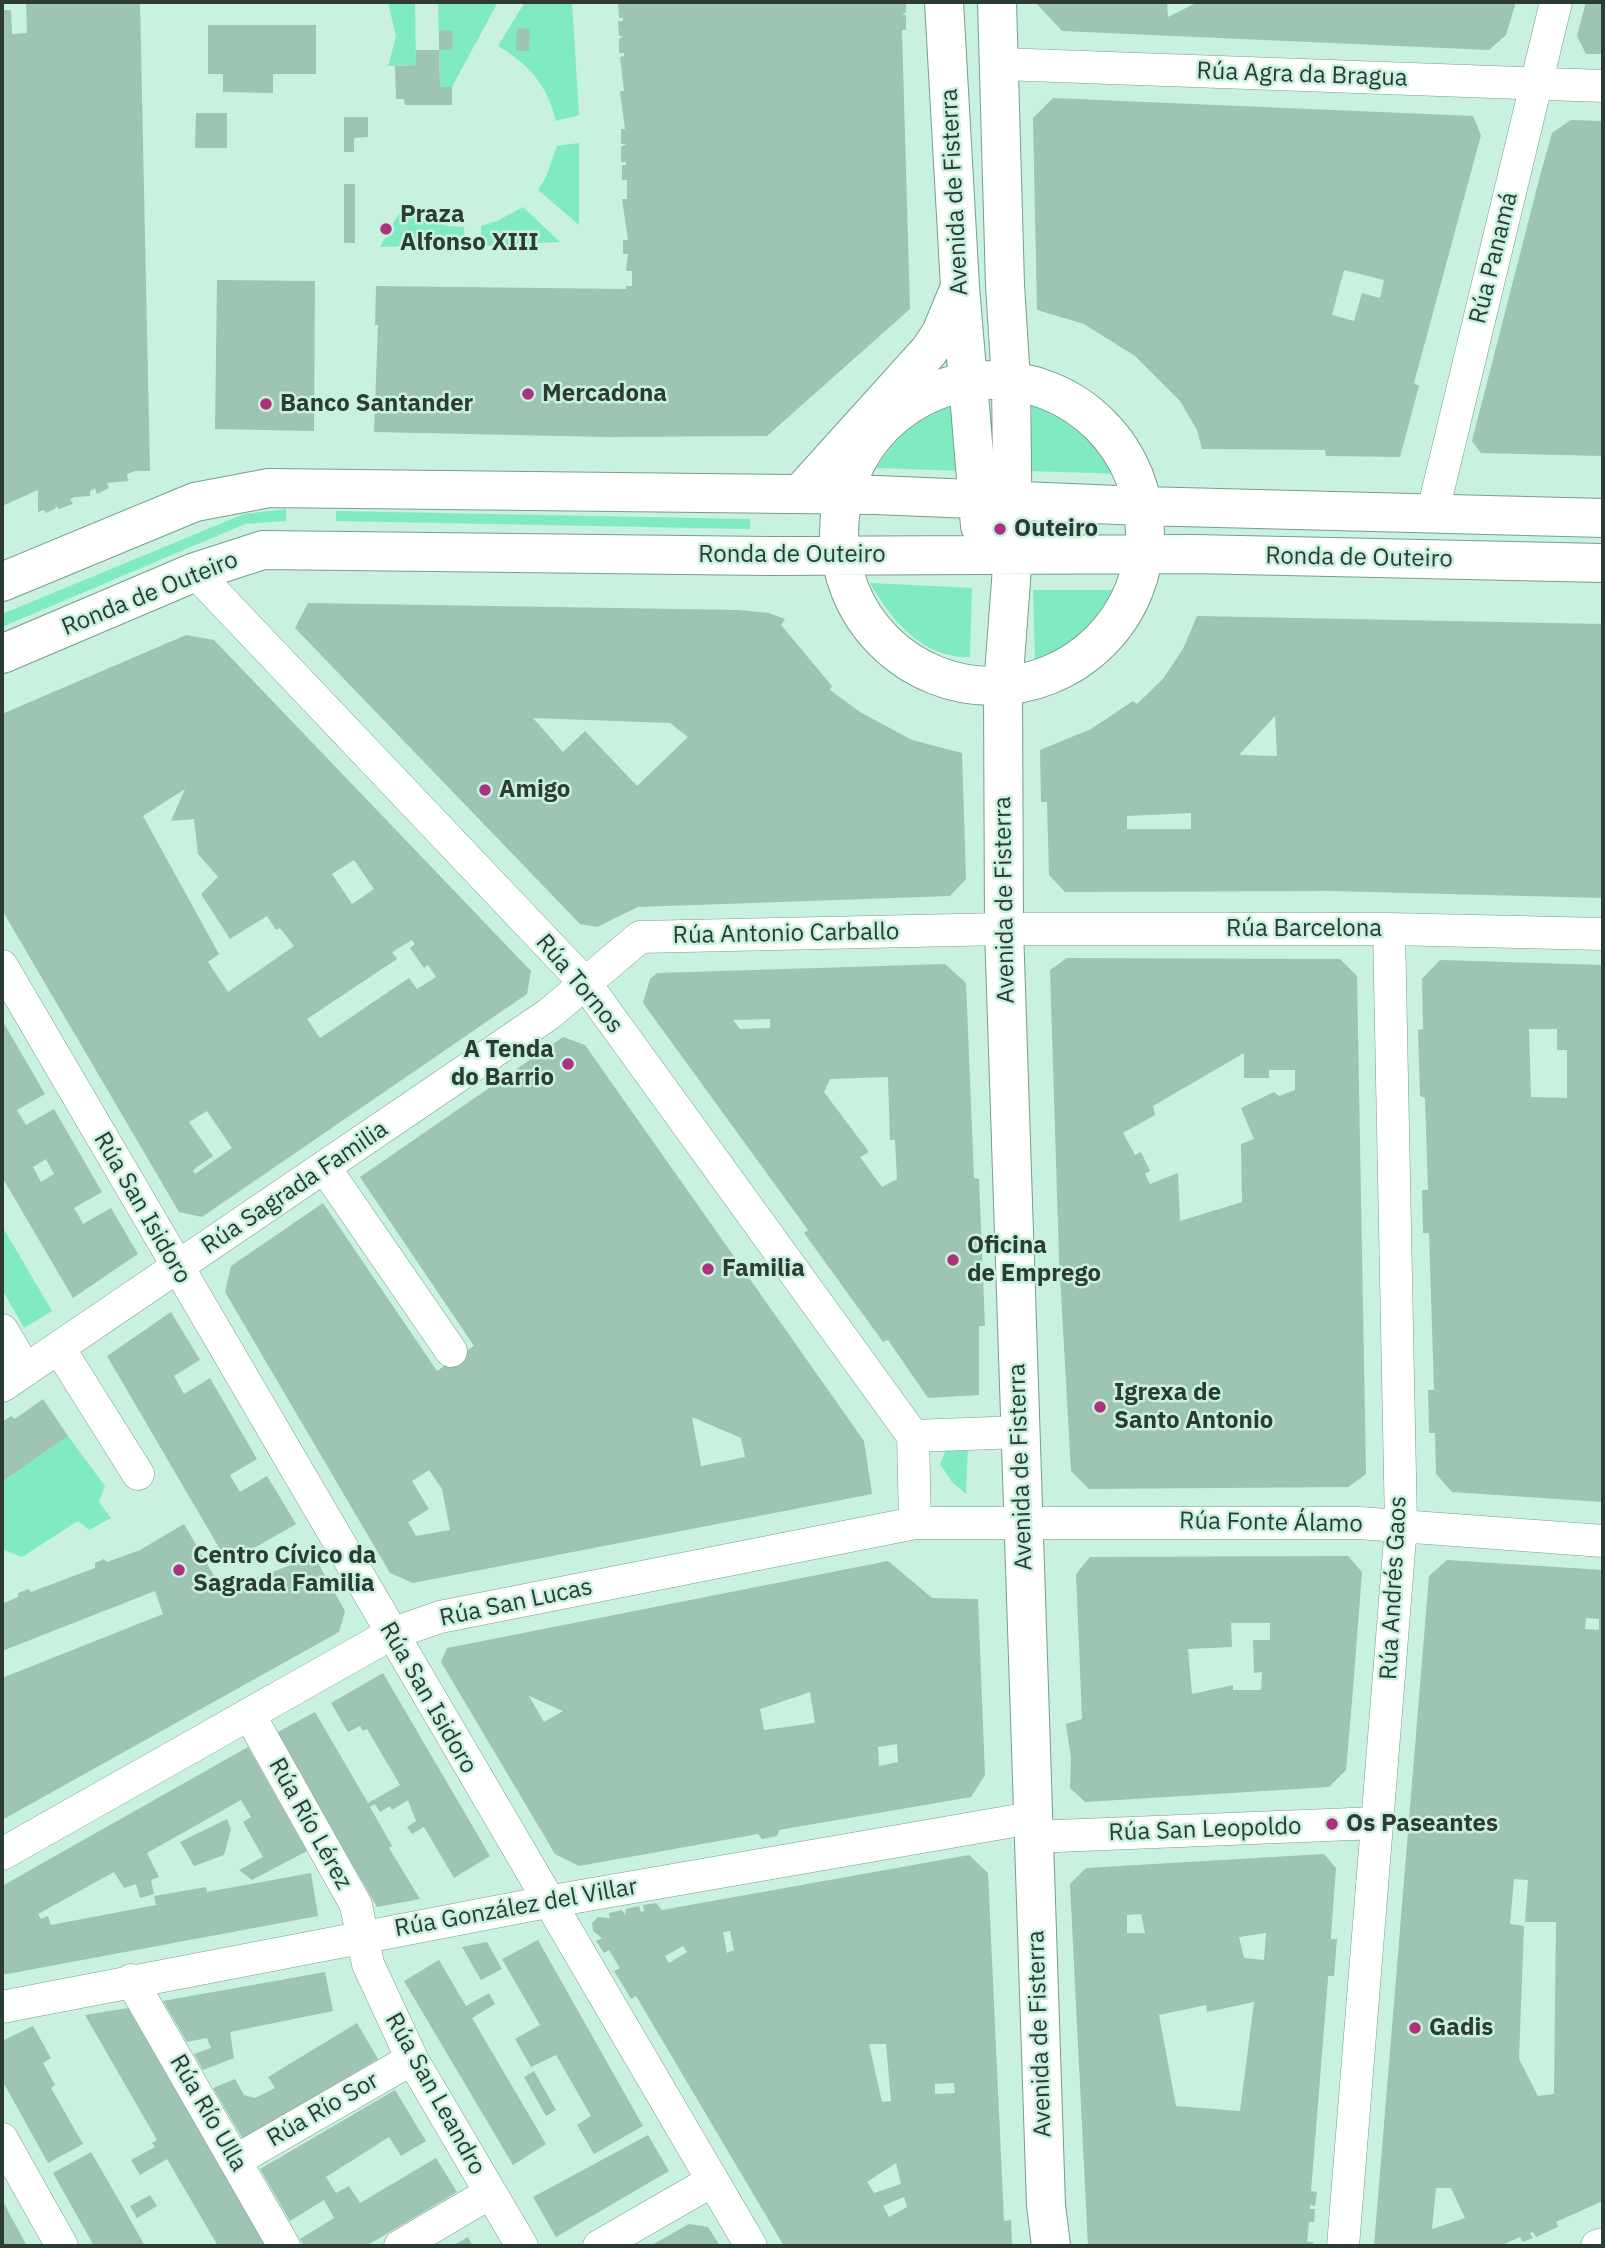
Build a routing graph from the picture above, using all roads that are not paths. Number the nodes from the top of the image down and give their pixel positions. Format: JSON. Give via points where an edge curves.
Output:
{"nodes":[{"id":1,"x":943,"y":2,"type":"edge"},
{"id":2,"x":987,"y":2,"type":"edge"},
{"id":3,"x":997,"y":2,"type":"edge"},
{"id":4,"x":1556,"y":2,"type":"edge"},
{"id":5,"x":1000,"y":64,"type":"junction"},
{"id":6,"x":1536,"y":83,"type":"junction"},
{"id":7,"x":1603,"y":86,"type":"edge"},
{"id":8,"x":960,"y":287,"type":"junction"},
{"id":9,"x":968,"y":381,"type":"junction"},
{"id":10,"x":1011,"y":381,"type":"junction"},
{"id":11,"x":800,"y":494,"type":"junction"},
{"id":12,"x":844,"y":495,"type":"junction"},
{"id":13,"x":994,"y":500,"type":"junction"},
{"id":14,"x":1142,"y":506,"type":"junction"},
{"id":15,"x":1432,"y":515,"type":"junction"},
{"id":16,"x":1603,"y":518,"type":"edge"},
{"id":17,"x":840,"y":554,"type":"junction"},
{"id":18,"x":1144,"y":554,"type":"junction"},
{"id":19,"x":998,"y":555,"type":"junction"},
{"id":20,"x":1603,"y":563,"type":"edge"},
{"id":21,"x":195,"y":572,"type":"junction"},
{"id":22,"x":2,"y":582,"type":"edge"},
{"id":23,"x":2,"y":654,"type":"edge"},
{"id":24,"x":1003,"y":687,"type":"junction"},
{"id":25,"x":1004,"y":929,"type":"junction"},
{"id":26,"x":1389,"y":929,"type":"junction"},
{"id":27,"x":1603,"y":934,"type":"edge"},
{"id":28,"x":2,"y":967,"type":"edge"},
{"id":29,"x":584,"y":983,"type":"junction"},
{"id":30,"x":325,"y":1168,"type":"junction"},
{"id":31,"x":177,"y":1269,"type":"junction"},
{"id":32,"x":2,"y":1330,"type":"edge"},
{"id":33,"x":59,"y":1348,"type":"junction"},
{"id":34,"x":451,"y":1351,"type":"dead end"},
{"id":35,"x":14,"y":1378,"type":"edge"},
{"id":36,"x":1020,"y":1432,"type":"junction"},
{"id":37,"x":913,"y":1436,"type":"junction"},
{"id":38,"x":138,"y":1474,"type":"dead end"},
{"id":39,"x":1023,"y":1521,"type":"junction"},
{"id":40,"x":915,"y":1523,"type":"junction"},
{"id":41,"x":1401,"y":1526,"type":"junction"},
{"id":42,"x":1603,"y":1541,"type":"edge"},
{"id":43,"x":391,"y":1634,"type":"junction"},
{"id":44,"x":250,"y":1714,"type":"junction"},
{"id":45,"x":1377,"y":1823,"type":"junction"},
{"id":46,"x":1032,"y":1827,"type":"junction"},
{"id":47,"x":2,"y":1854,"type":"edge"},
{"id":48,"x":547,"y":1902,"type":"junction"},
{"id":49,"x":362,"y":1937,"type":"junction"},
{"id":50,"x":131,"y":1980,"type":"junction"},
{"id":51,"x":2,"y":2007,"type":"edge"},
{"id":52,"x":412,"y":2059,"type":"junction"},
{"id":53,"x":2,"y":2138,"type":"edge"},
{"id":54,"x":235,"y":2161,"type":"junction"},
{"id":55,"x":712,"y":2181,"type":"junction"},
{"id":56,"x":490,"y":2193,"type":"junction"},
{"id":57,"x":1603,"y":2244,"type":"edge"},
{"id":58,"x":62,"y":2246,"type":"edge"},
{"id":59,"x":284,"y":2246,"type":"edge"},
{"id":60,"x":400,"y":2246,"type":"edge"},
{"id":61,"x":522,"y":2246,"type":"edge"},
{"id":62,"x":599,"y":2246,"type":"edge"},
{"id":63,"x":751,"y":2246,"type":"edge"},
{"id":64,"x":1051,"y":2246,"type":"edge"},
{"id":65,"x":1343,"y":2246,"type":"edge"},
{"id":66,"x":1597,"y":2246,"type":"edge"}],
"edges":[{"from":1,"to":8,"type":"main road","name":"Avenida de Fisterra"},
{"from":2,"to":5,"type":"main road"},
{"from":3,"to":5,"type":"main road","name":"Avenida de Fisterra"},
{"from":4,"to":6,"type":"street","name":"Rúa Panamá"},
{"from":5,"to":6,"type":"street","name":"Rúa Agra da Bragua"},
{"from":5,"to":10,"type":"main road","name":"Avenida de Fisterra"},
{"from":6,"to":7,"type":"street","name":"Rúa Agra da Bragua"},
{"from":6,"to":15,"type":"street","name":"Rúa Panamá"},
{"from":8,"to":9,"type":"main road","name":"Avenida de Fisterra"},
{"from":8,"to":11,"type":"main road","via":[[929,351]]},
{"from":9,"to":10,"type":"main road"},
{"from":9,"to":12,"type":"main road","via":[[934,391],[889,420],[856,462]]},
{"from":9,"to":13,"type":"main road","name":"Avenida de Fisterra"},
{"from":10,"to":13,"type":"main road","name":"Avenida de Fisterra"},
{"from":10,"to":14,"type":"main road","via":[[1048,390],[1073,403],[1107,431],[1132,471]]},
{"from":11,"to":12,"type":"main road","name":"Ronda de Outeiro"},
{"from":11,"to":22,"type":"main road","name":"Ronda de Outeiro","via":[[269,488],[195,502]]},
{"from":12,"to":13,"type":"main road","name":"Ronda de Outeiro"},
{"from":12,"to":17,"type":"main road"},
{"from":13,"to":14,"type":"main road","name":"Ronda de Outeiro"},
{"from":13,"to":19,"type":"main road","name":"Avenida de Fisterra"},
{"from":14,"to":15,"type":"main road","name":"Ronda de Outeiro"},
{"from":14,"to":18,"type":"main road"},
{"from":15,"to":16,"type":"main road","name":"Ronda de Outeiro"},
{"from":17,"to":19,"type":"main road","name":"Ronda de Outeiro"},
{"from":17,"to":21,"type":"main road","name":"Ronda de Outeiro","via":[[263,550]]},
{"from":17,"to":24,"type":"main road","via":[[853,600],[884,643],[917,667],[955,683]]},
{"from":18,"to":19,"type":"main road","name":"Ronda de Outeiro"},
{"from":18,"to":20,"type":"main road","name":"Ronda de Outeiro"},
{"from":18,"to":24,"type":"main road","via":[[1122,614],[1099,643],[1070,665],[1036,680]]},
{"from":19,"to":24,"type":"main road","name":"Avenida de Fisterra"},
{"from":21,"to":23,"type":"main road","name":"Ronda de Outeiro"},
{"from":21,"to":29,"type":"street","name":"Rúa Tornos"},
{"from":24,"to":25,"type":"main road","name":"Avenida de Fisterra"},
{"from":25,"to":26,"type":"street","name":"Rúa Barcelona"},
{"from":25,"to":29,"type":"street","name":"Rúa Antonio Carballo","via":[[640,937]]},
{"from":25,"to":36,"type":"main road","name":"Avenida de Fisterra"},
{"from":26,"to":27,"type":"street","name":"Rúa Barcelona"},
{"from":26,"to":41,"type":"street","name":"Rúa Andrés Gaos"},
{"from":28,"to":31,"type":"street","name":"Rúa San Isidoro"},
{"from":29,"to":30,"type":"street","name":"Rúa Sagrada Familia","via":[[549,1014]]},
{"from":29,"to":37,"type":"street","name":"Rúa Tornos"},
{"from":30,"to":31,"type":"street","name":"Rúa Sagrada Familia"},
{"from":30,"to":34,"type":"street"},
{"from":31,"to":33,"type":"street","name":"Rúa Sagrada Familia"},
{"from":31,"to":43,"type":"street","name":"Rúa San Isidoro"},
{"from":32,"to":35,"type":"street"},
{"from":33,"to":35,"type":"street","name":"Rúa Sagrada Familia"},
{"from":33,"to":38,"type":"street"},
{"from":36,"to":37,"type":"street"},
{"from":36,"to":39,"type":"main road","name":"Avenida de Fisterra"},
{"from":37,"to":40,"type":"street"},
{"from":39,"to":40,"type":"street","name":"Rúa Fonte Álamo"},
{"from":39,"to":41,"type":"street","name":"Rúa Fonte Álamo"},
{"from":39,"to":46,"type":"main road","name":"Avenida de Fisterra"},
{"from":40,"to":43,"type":"street","name":"Rúa San Lucas","via":[[440,1617]]},
{"from":41,"to":42,"type":"street","name":"Rúa Fonte Álamo"},
{"from":41,"to":45,"type":"street","name":"Rúa Andrés Gaos"},
{"from":43,"to":44,"type":"street","name":"Rúa San Lucas"},
{"from":43,"to":48,"type":"street","name":"Rúa San Isidoro"},
{"from":44,"to":47,"type":"street","name":"Rúa San Lucas"},
{"from":44,"to":49,"type":"street","name":"Rúa Río Lérez","via":[[356,1905]]},
{"from":45,"to":46,"type":"street","name":"Rúa San Leopoldo"},
{"from":45,"to":65,"type":"street","name":"Rúa Andrés Gaos"},
{"from":46,"to":48,"type":"street","name":"Rúa González del Villar"},
{"from":46,"to":64,"type":"main road","name":"Avenida de Fisterra"},
{"from":48,"to":49,"type":"street","name":"Rúa González del Villar"},
{"from":48,"to":55,"type":"street","name":"Rúa San Isidoro"},
{"from":49,"to":50,"type":"street","name":"Rúa González del Villar"},
{"from":49,"to":52,"type":"street","name":"Rúa San Leandro","via":[[368,1964]]},
{"from":50,"to":51,"type":"street","name":"Rúa González del Villar"},
{"from":50,"to":54,"type":"street","name":"Rúa Río Ulla"},
{"from":52,"to":54,"type":"street","name":"Rúa Río Sor"},
{"from":52,"to":56,"type":"street","name":"Rúa San Leandro"},
{"from":53,"to":58,"type":"street"},
{"from":54,"to":59,"type":"street","name":"Rúa Río Ulla"},
{"from":55,"to":62,"type":"street"},
{"from":55,"to":63,"type":"street","name":"Rúa San Isidoro"},
{"from":56,"to":60,"type":"street"},
{"from":56,"to":61,"type":"street","name":"Rúa San Leandro"},
{"from":57,"to":66,"type":"street"}]}
